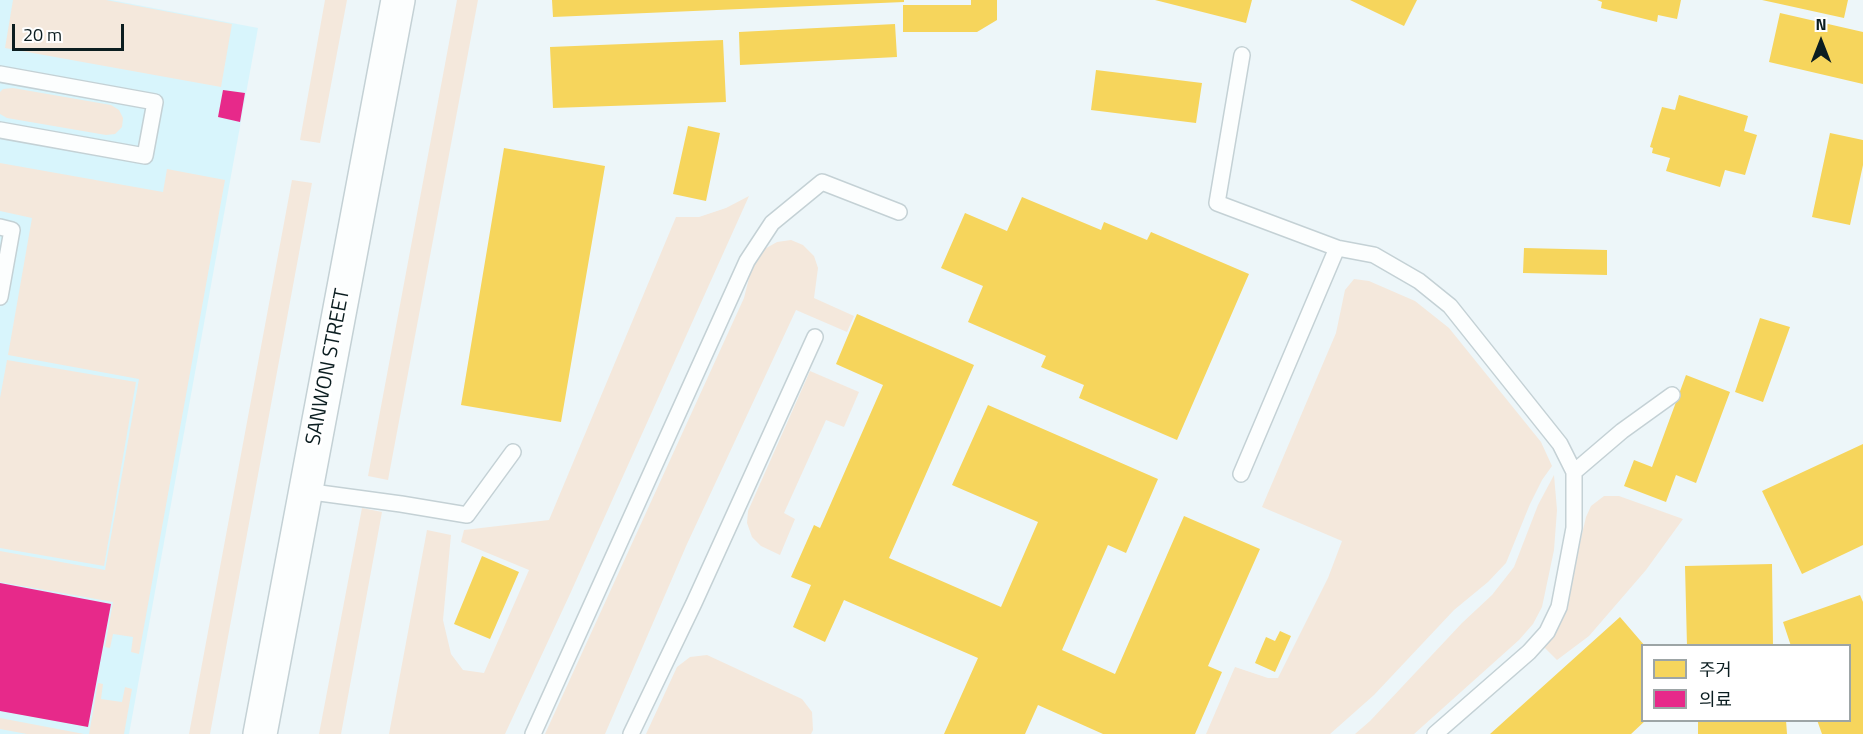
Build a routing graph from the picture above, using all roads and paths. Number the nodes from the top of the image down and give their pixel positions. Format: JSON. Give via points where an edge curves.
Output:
{"nodes":[{"id":1,"x":398,"y":0,"type":"edge"},
{"id":2,"x":1242,"y":55,"type":"dead end"},
{"id":3,"x":0,"y":74,"type":"edge"},
{"id":4,"x":0,"y":130,"type":"edge"},
{"id":5,"x":899,"y":212,"type":"dead end"},
{"id":6,"x":0,"y":227,"type":"edge"},
{"id":7,"x":1337,"y":249,"type":"junction"},
{"id":8,"x":0,"y":297,"type":"edge"},
{"id":9,"x":815,"y":337,"type":"dead end"},
{"id":10,"x":1672,"y":395,"type":"dead end"},
{"id":11,"x":513,"y":452,"type":"dead end"},
{"id":12,"x":1574,"y":472,"type":"junction"},
{"id":13,"x":1241,"y":474,"type":"dead end"},
{"id":14,"x":305,"y":491,"type":"junction"},
{"id":15,"x":260,"y":734,"type":"edge"},
{"id":16,"x":533,"y":734,"type":"edge"},
{"id":17,"x":631,"y":734,"type":"edge"},
{"id":18,"x":1435,"y":734,"type":"edge"}],
"edges":[{"from":1,"to":14,"type":"main road","name":"SANWON STREET"},
{"from":2,"to":7,"type":"lane","via":[[1217,203]]},
{"from":3,"to":4,"type":"lane","via":[[155,102],[145,156]]},
{"from":5,"to":16,"type":"lane","via":[[822,182],[772,223],[747,261]]},
{"from":6,"to":8,"type":"lane","via":[[12,230]]},
{"from":7,"to":12,"type":"lane","via":[[1374,255],[1419,281],[1450,306],[1560,444]]},
{"from":7,"to":13,"type":"lane"},
{"from":9,"to":17,"type":"lane"},
{"from":10,"to":12,"type":"lane"},
{"from":11,"to":14,"type":"lane","via":[[467,515]]},
{"from":12,"to":18,"type":"lane","via":[[1574,528],[1559,607],[1547,632]]},
{"from":14,"to":15,"type":"main road","name":"SANWON STREET"}]}
